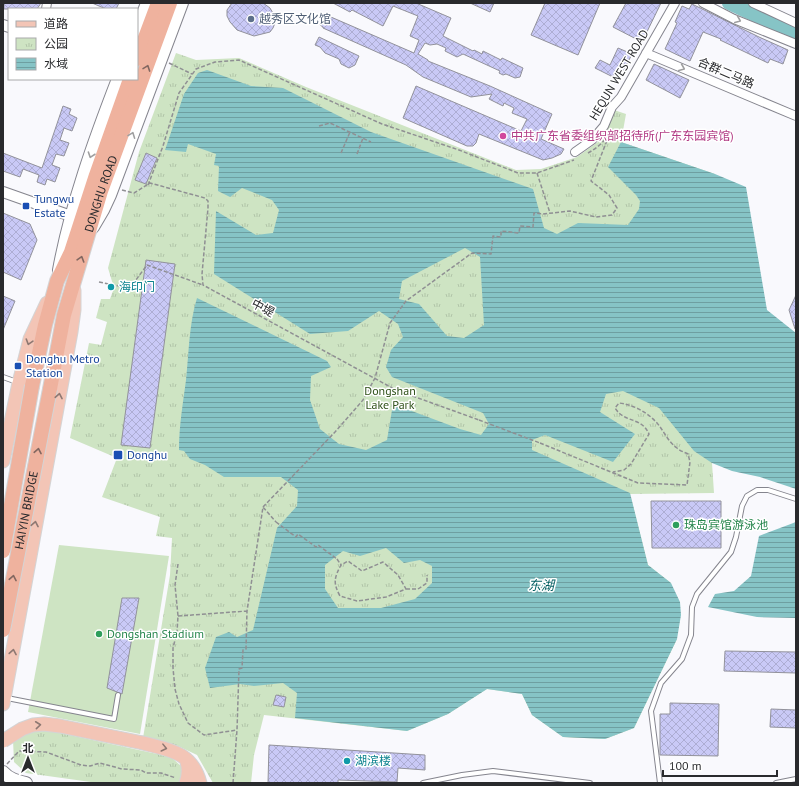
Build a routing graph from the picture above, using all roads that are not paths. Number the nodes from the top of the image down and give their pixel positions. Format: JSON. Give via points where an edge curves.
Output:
{"nodes":[{"id":1,"x":147,"y":3,"type":"edge"},
{"id":2,"x":158,"y":3,"type":"edge"},
{"id":3,"x":170,"y":3,"type":"edge"},
{"id":4,"x":182,"y":3,"type":"edge"},
{"id":5,"x":675,"y":3,"type":"edge"},
{"id":6,"x":703,"y":3,"type":"edge"},
{"id":7,"x":753,"y":3,"type":"edge"},
{"id":8,"x":796,"y":23,"type":"edge"},
{"id":9,"x":138,"y":27,"type":"edge"},
{"id":10,"x":796,"y":44,"type":"edge"},
{"id":11,"x":646,"y":53,"type":"junction"},
{"id":12,"x":138,"y":56,"type":"edge"},
{"id":13,"x":138,"y":78,"type":"edge"},
{"id":14,"x":118,"y":80,"type":"edge"},
{"id":15,"x":130,"y":80,"type":"edge"},
{"id":16,"x":137,"y":80,"type":"edge"},
{"id":17,"x":128,"y":102,"type":"junction"},
{"id":18,"x":796,"y":116,"type":"edge"},
{"id":19,"x":576,"y":155,"type":"road end"},
{"id":20,"x":3,"y":192,"type":"edge"},
{"id":21,"x":71,"y":216,"type":"junction"},
{"id":22,"x":89,"y":235,"type":"junction"},
{"id":23,"x":57,"y":281,"type":"junction"},
{"id":24,"x":74,"y":284,"type":"junction"},
{"id":25,"x":3,"y":377,"type":"edge"},
{"id":26,"x":25,"y":384,"type":"junction"},
{"id":27,"x":50,"y":389,"type":"joint"},
{"id":28,"x":3,"y":461,"type":"edge"},
{"id":29,"x":796,"y":499,"type":"edge"},
{"id":30,"x":3,"y":551,"type":"edge"},
{"id":31,"x":3,"y":630,"type":"edge"},
{"id":32,"x":4,"y":693,"type":"edge"},
{"id":33,"x":118,"y":696,"type":"dead end"},
{"id":34,"x":3,"y":741,"type":"edge"},
{"id":35,"x":185,"y":757,"type":"junction"},
{"id":36,"x":3,"y":772,"type":"edge"},
{"id":37,"x":796,"y":779,"type":"edge"},
{"id":38,"x":182,"y":782,"type":"edge"},
{"id":39,"x":26,"y":783,"type":"edge"},
{"id":40,"x":200,"y":783,"type":"edge"},
{"id":41,"x":423,"y":783,"type":"edge"},
{"id":42,"x":590,"y":783,"type":"edge"},
{"id":43,"x":660,"y":783,"type":"edge"},
{"id":44,"x":776,"y":783,"type":"edge"}],
"edges":[{"from":1,"to":9,"type":"main road"},
{"from":2,"to":12,"type":"highway"},
{"from":13,"to":3,"type":"highway","name":"DONGHU ROAD","one_way":true},
{"from":22,"to":4,"type":"main road","one_way":true,"via":[[110,194]]},
{"from":5,"to":11,"type":"street","name":"HEQUN WEST ROAD"},
{"from":6,"to":10,"type":"street","one_way":true,"via":[[734,19]]},
{"from":7,"to":8,"type":"street"},
{"from":11,"to":18,"type":"street","name":"合群二马路","one_way":true},
{"from":11,"to":19,"type":"street","name":"HEQUN WEST ROAD","via":[[621,97],[612,107],[604,126]]},
{"from":14,"to":21,"type":"main road","one_way":true},
{"from":15,"to":17,"type":"highway","name":"DONGHU ROAD"},
{"from":17,"to":16,"type":"highway","name":"DONGHU ROAD","one_way":true},
{"from":17,"to":22,"type":"highway","name":"DONGHU ROAD"},
{"from":17,"to":23,"type":"highway","name":"DONGHU ROAD","via":[[71,252]]},
{"from":20,"to":21,"type":"street"},
{"from":21,"to":23,"type":"main road"},
{"from":24,"to":22,"type":"highway","name":"DONGHU ROAD","one_way":true},
{"from":23,"to":26,"type":"highway","name":"DONGHU ROAD","one_way":true},
{"from":24,"to":27,"type":"highway","name":"DONGHU ROAD","via":[[64,315]]},
{"from":32,"to":24,"type":"main road","one_way":true,"via":[[71,332]]},
{"from":25,"to":26,"type":"lane"},
{"from":26,"to":28,"type":"main road"},
{"from":26,"to":30,"type":"highway","name":"HAIYIN BRIDGE","bridge":true},
{"from":31,"to":27,"type":"highway","name":"HAIYIN BRIDGE","one_way":true,"bridge":true},
{"from":29,"to":43,"type":"lane","via":[[768,490],[757,490],[747,496],[742,506],[731,552],[697,594],[692,607],[691,635],[682,659],[661,683],[651,711]]},
{"from":32,"to":33,"type":"lane","via":[[114,719]]},
{"from":34,"to":35,"type":"main road","one_way":true,"bridge":true,"via":[[22,729],[44,724],[143,743],[171,750]]},
{"from":35,"to":38,"type":"main road","via":[[189,770],[188,778]]},
{"from":35,"to":40,"type":"main road","via":[[198,773]]},
{"from":36,"to":39,"type":"main road","via":[[16,781]]},
{"from":37,"to":44,"type":"lane"},
{"from":41,"to":42,"type":"lane","via":[[493,771]]}]}
